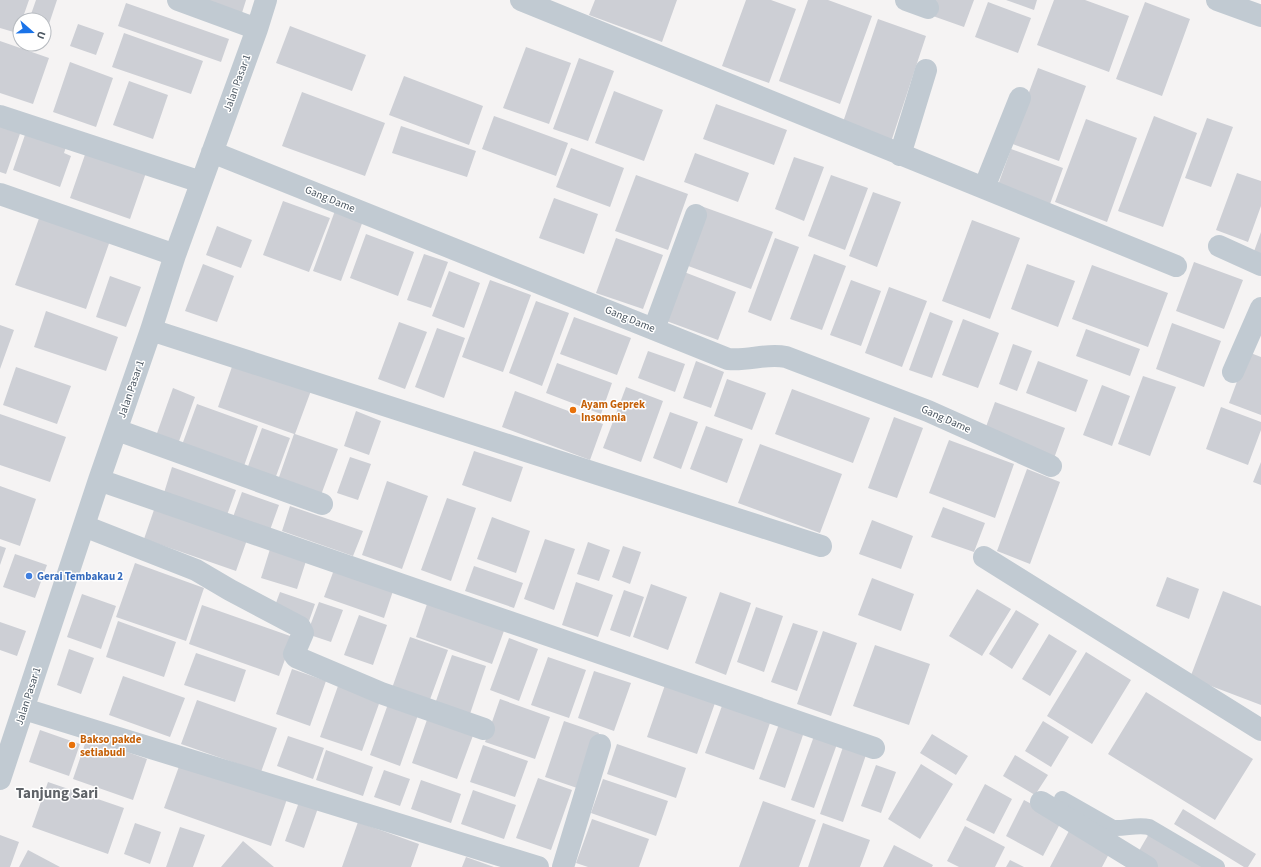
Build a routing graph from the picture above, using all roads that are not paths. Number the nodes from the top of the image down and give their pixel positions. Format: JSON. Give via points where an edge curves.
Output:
{"nodes":[{"id":1,"x":178,"y":0,"type":"edge"},
{"id":2,"x":266,"y":0,"type":"edge"},
{"id":3,"x":521,"y":0,"type":"edge"},
{"id":4,"x":906,"y":0,"type":"edge"},
{"id":5,"x":1217,"y":0,"type":"edge"},
{"id":6,"x":928,"y":8,"type":"dead end"},
{"id":7,"x":1261,"y":16,"type":"edge"},
{"id":8,"x":257,"y":29,"type":"junction"},
{"id":9,"x":926,"y":70,"type":"dead end"},
{"id":10,"x":1020,"y":98,"type":"dead end"},
{"id":11,"x":0,"y":116,"type":"edge"},
{"id":12,"x":212,"y":152,"type":"junction"},
{"id":13,"x":900,"y":155,"type":"junction"},
{"id":14,"x":201,"y":182,"type":"junction"},
{"id":15,"x":984,"y":188,"type":"junction"},
{"id":16,"x":0,"y":194,"type":"edge"},
{"id":17,"x":696,"y":215,"type":"dead end"},
{"id":18,"x":1219,"y":246,"type":"dead end"},
{"id":19,"x":175,"y":255,"type":"junction"},
{"id":20,"x":1261,"y":265,"type":"edge"},
{"id":21,"x":1176,"y":266,"type":"dead end"},
{"id":22,"x":1261,"y":308,"type":"edge"},
{"id":23,"x":654,"y":329,"type":"junction"},
{"id":24,"x":151,"y":330,"type":"junction"},
{"id":25,"x":1233,"y":372,"type":"dead end"},
{"id":26,"x":116,"y":430,"type":"junction"},
{"id":27,"x":1050,"y":466,"type":"dead end"},
{"id":28,"x":99,"y":480,"type":"junction"},
{"id":29,"x":322,"y":504,"type":"dead end"},
{"id":30,"x":84,"y":526,"type":"junction"},
{"id":31,"x":821,"y":546,"type":"dead end"},
{"id":32,"x":984,"y":557,"type":"dead end"},
{"id":33,"x":24,"y":709,"type":"junction"},
{"id":34,"x":484,"y":729,"type":"dead end"},
{"id":35,"x":1261,"y":730,"type":"edge"},
{"id":36,"x":600,"y":746,"type":"dead end"},
{"id":37,"x":874,"y":748,"type":"dead end"},
{"id":38,"x":0,"y":779,"type":"edge"},
{"id":39,"x":1052,"y":800,"type":"joint"},
{"id":40,"x":538,"y":867,"type":"edge"},
{"id":41,"x":563,"y":867,"type":"edge"},
{"id":42,"x":1147,"y":867,"type":"edge"},
{"id":43,"x":1217,"y":867,"type":"edge"}],
"edges":[{"from":1,"to":8,"type":"street"},
{"from":2,"to":8,"type":"street","name":"Jalan Pasar 1"},
{"from":3,"to":13,"type":"street"},
{"from":4,"to":6,"type":"street"},
{"from":5,"to":7,"type":"street"},
{"from":8,"to":12,"type":"street","name":"Jalan Pasar 1"},
{"from":9,"to":13,"type":"street"},
{"from":10,"to":15,"type":"street"},
{"from":11,"to":14,"type":"street"},
{"from":12,"to":14,"type":"street","name":"Jalan Pasar 1"},
{"from":12,"to":23,"type":"street","name":"Gang Dame"},
{"from":13,"to":15,"type":"street"},
{"from":14,"to":19,"type":"street","name":"Jalan Pasar 1"},
{"from":15,"to":21,"type":"street"},
{"from":16,"to":19,"type":"street"},
{"from":17,"to":23,"type":"street"},
{"from":18,"to":20,"type":"street"},
{"from":19,"to":24,"type":"street","name":"Jalan Pasar 1"},
{"from":22,"to":25,"type":"street"},
{"from":23,"to":27,"type":"street","name":"Gang Dame","via":[[728,359],[745,360],[777,355],[786,357],[928,411]]},
{"from":24,"to":26,"type":"street","name":"Jalan Pasar 1"},
{"from":24,"to":31,"type":"street"},
{"from":26,"to":28,"type":"street","name":"Jalan Pasar 1"},
{"from":26,"to":29,"type":"street"},
{"from":28,"to":30,"type":"street","name":"Jalan Pasar 1"},
{"from":28,"to":37,"type":"street"},
{"from":30,"to":33,"type":"street","name":"Jalan Pasar 1"},
{"from":30,"to":34,"type":"street","via":[[196,570],[300,627],[303,633],[294,654],[296,658],[381,693]]},
{"from":32,"to":35,"type":"street"},
{"from":33,"to":38,"type":"street","name":"Jalan Pasar 1"},
{"from":33,"to":40,"type":"street"},
{"from":36,"to":41,"type":"street"},
{"from":39,"to":42,"type":"street"},
{"from":39,"to":43,"type":"lane","via":[[1113,828],[1138,825],[1149,827]]}]}
